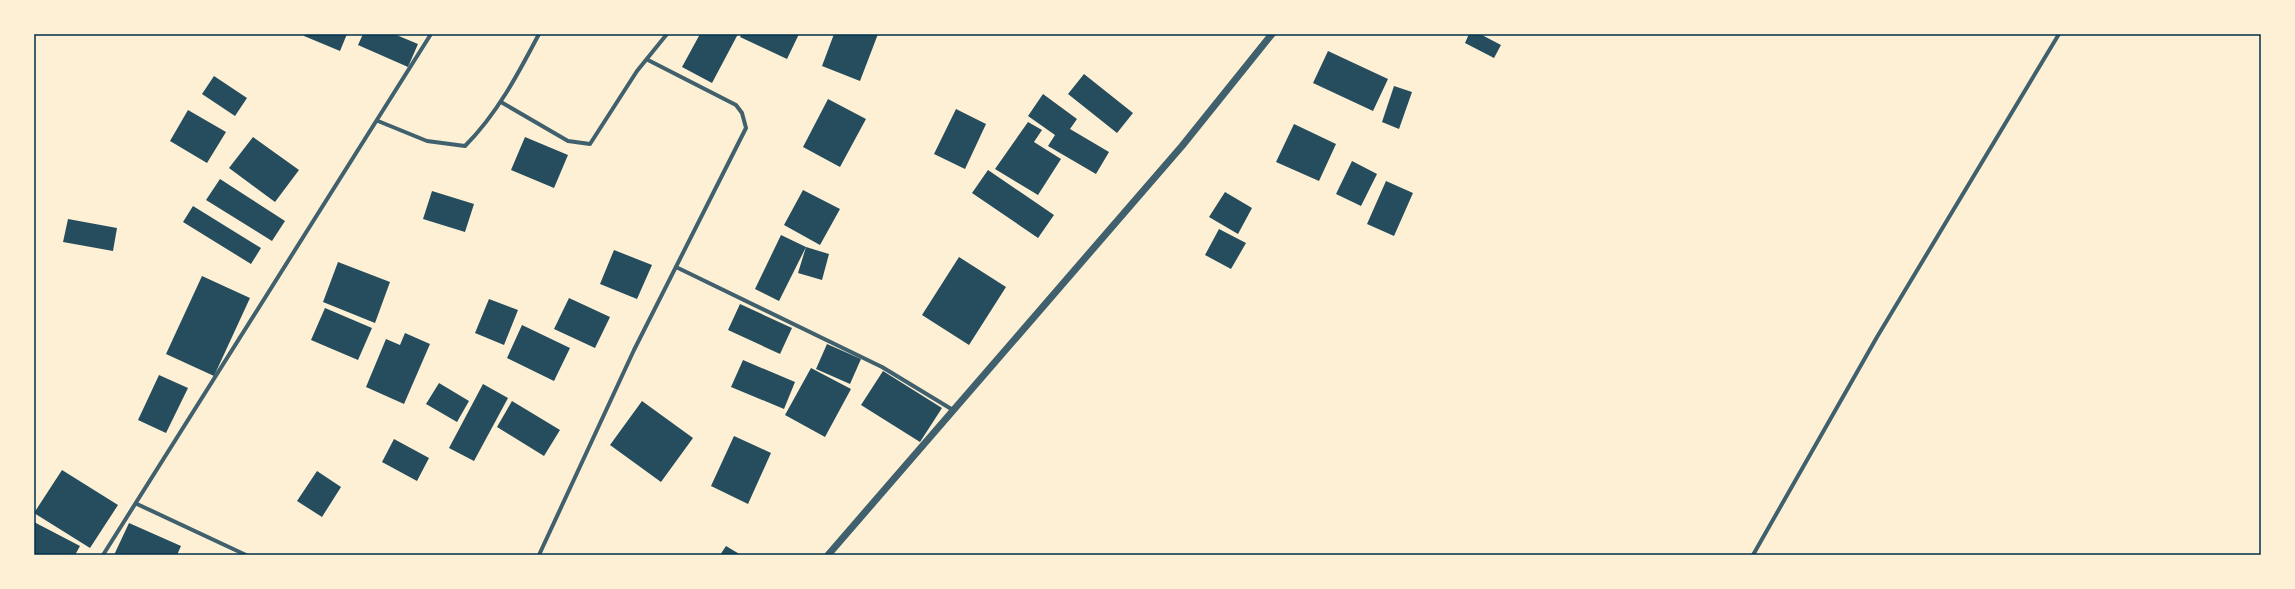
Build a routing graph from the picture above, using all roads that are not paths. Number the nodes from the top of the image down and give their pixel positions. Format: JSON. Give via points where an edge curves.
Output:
{"nodes":[{"id":1,"x":431,"y":34,"type":"edge"},
{"id":2,"x":539,"y":34,"type":"edge"},
{"id":3,"x":667,"y":34,"type":"edge"},
{"id":4,"x":1272,"y":34,"type":"edge"},
{"id":5,"x":2059,"y":34,"type":"edge"},
{"id":6,"x":648,"y":60,"type":"junction"},
{"id":7,"x":501,"y":102,"type":"junction"},
{"id":8,"x":378,"y":121,"type":"junction"},
{"id":9,"x":676,"y":267,"type":"junction"},
{"id":10,"x":953,"y":410,"type":"junction"},
{"id":11,"x":136,"y":504,"type":"junction"},
{"id":12,"x":103,"y":555,"type":"edge"},
{"id":13,"x":246,"y":555,"type":"edge"},
{"id":14,"x":539,"y":555,"type":"edge"},
{"id":15,"x":828,"y":555,"type":"edge"},
{"id":16,"x":1753,"y":555,"type":"edge"}],
"edges":[{"from":1,"to":8,"type":"street"},
{"from":2,"to":7,"type":"street"},
{"from":3,"to":6,"type":"street"},
{"from":4,"to":10,"type":"street","via":[[1182,146]]},
{"from":5,"to":16,"type":"street","via":[[1877,337]]},
{"from":6,"to":7,"type":"street","via":[[637,71],[590,144],[568,141]]},
{"from":6,"to":9,"type":"street","via":[[736,105],[742,113],[746,128]]},
{"from":7,"to":8,"type":"street","via":[[484,126],[465,146],[427,142]]},
{"from":8,"to":11,"type":"street"},
{"from":9,"to":10,"type":"street","via":[[882,367]]},
{"from":9,"to":14,"type":"street","via":[[634,350]]},
{"from":10,"to":15,"type":"street"},
{"from":11,"to":12,"type":"street"},
{"from":11,"to":13,"type":"street"}]}
